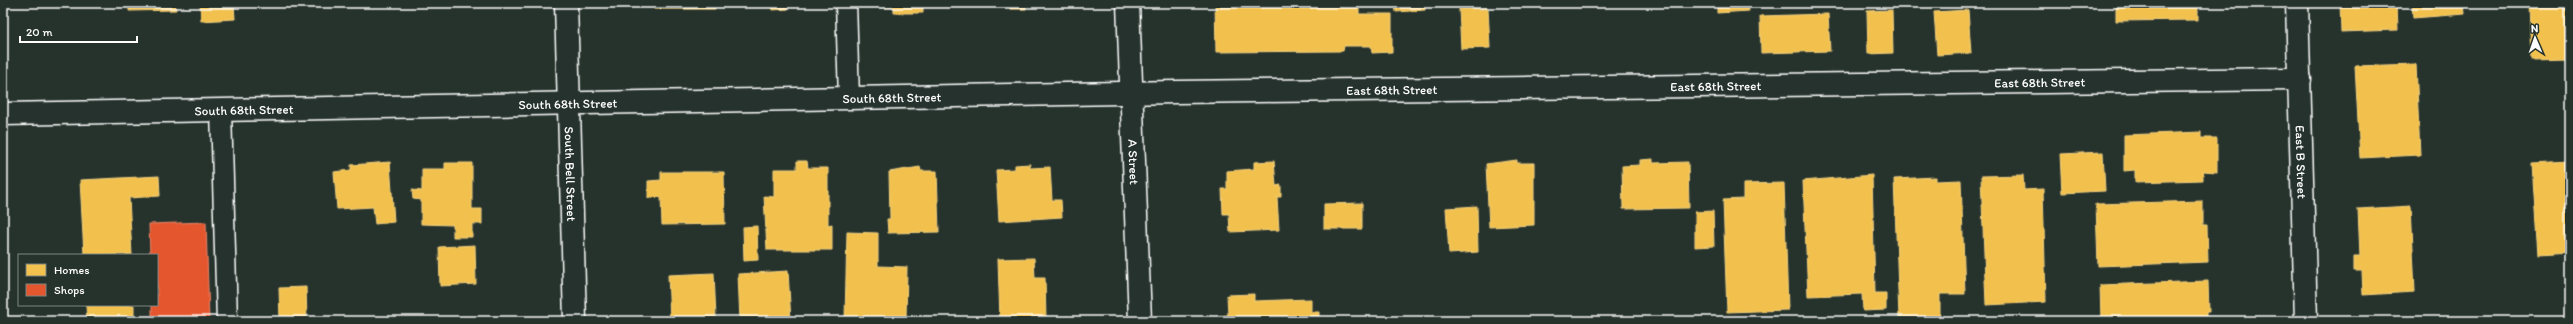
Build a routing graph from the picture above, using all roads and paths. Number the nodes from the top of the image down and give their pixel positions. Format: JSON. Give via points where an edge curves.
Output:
{"nodes":[{"id":1,"x":566,"y":3,"type":"edge"},
{"id":2,"x":846,"y":3,"type":"edge"},
{"id":3,"x":1128,"y":3,"type":"edge"},
{"id":4,"x":2297,"y":3,"type":"edge"},
{"id":5,"x":2300,"y":79,"type":"junction"},
{"id":6,"x":1133,"y":93,"type":"junction"},
{"id":7,"x":849,"y":98,"type":"junction"},
{"id":8,"x":570,"y":102,"type":"junction"},
{"id":9,"x":221,"y":110,"type":"junction"},
{"id":10,"x":3,"y":114,"type":"edge"},
{"id":11,"x":227,"y":321,"type":"edge"},
{"id":12,"x":575,"y":321,"type":"edge"},
{"id":13,"x":1140,"y":321,"type":"edge"},
{"id":14,"x":2306,"y":321,"type":"edge"}],
"edges":[{"from":1,"to":8,"type":"street","name":"South Bell Street"},
{"from":2,"to":7,"type":"lane"},
{"from":3,"to":6,"type":"street","name":"A Street"},
{"from":4,"to":5,"type":"street","name":"East B Street"},
{"from":5,"to":6,"type":"street","name":"East 68th Street"},
{"from":5,"to":14,"type":"street","name":"East B Street"},
{"from":6,"to":7,"type":"street","name":"South 68th Street"},
{"from":6,"to":13,"type":"street","name":"A Street"},
{"from":7,"to":8,"type":"street","name":"South 68th Street"},
{"from":8,"to":9,"type":"street","name":"South 68th Street"},
{"from":8,"to":12,"type":"street","name":"South Bell Street"},
{"from":9,"to":10,"type":"street","name":"South 68th Street"},
{"from":9,"to":11,"type":"lane"}]}
